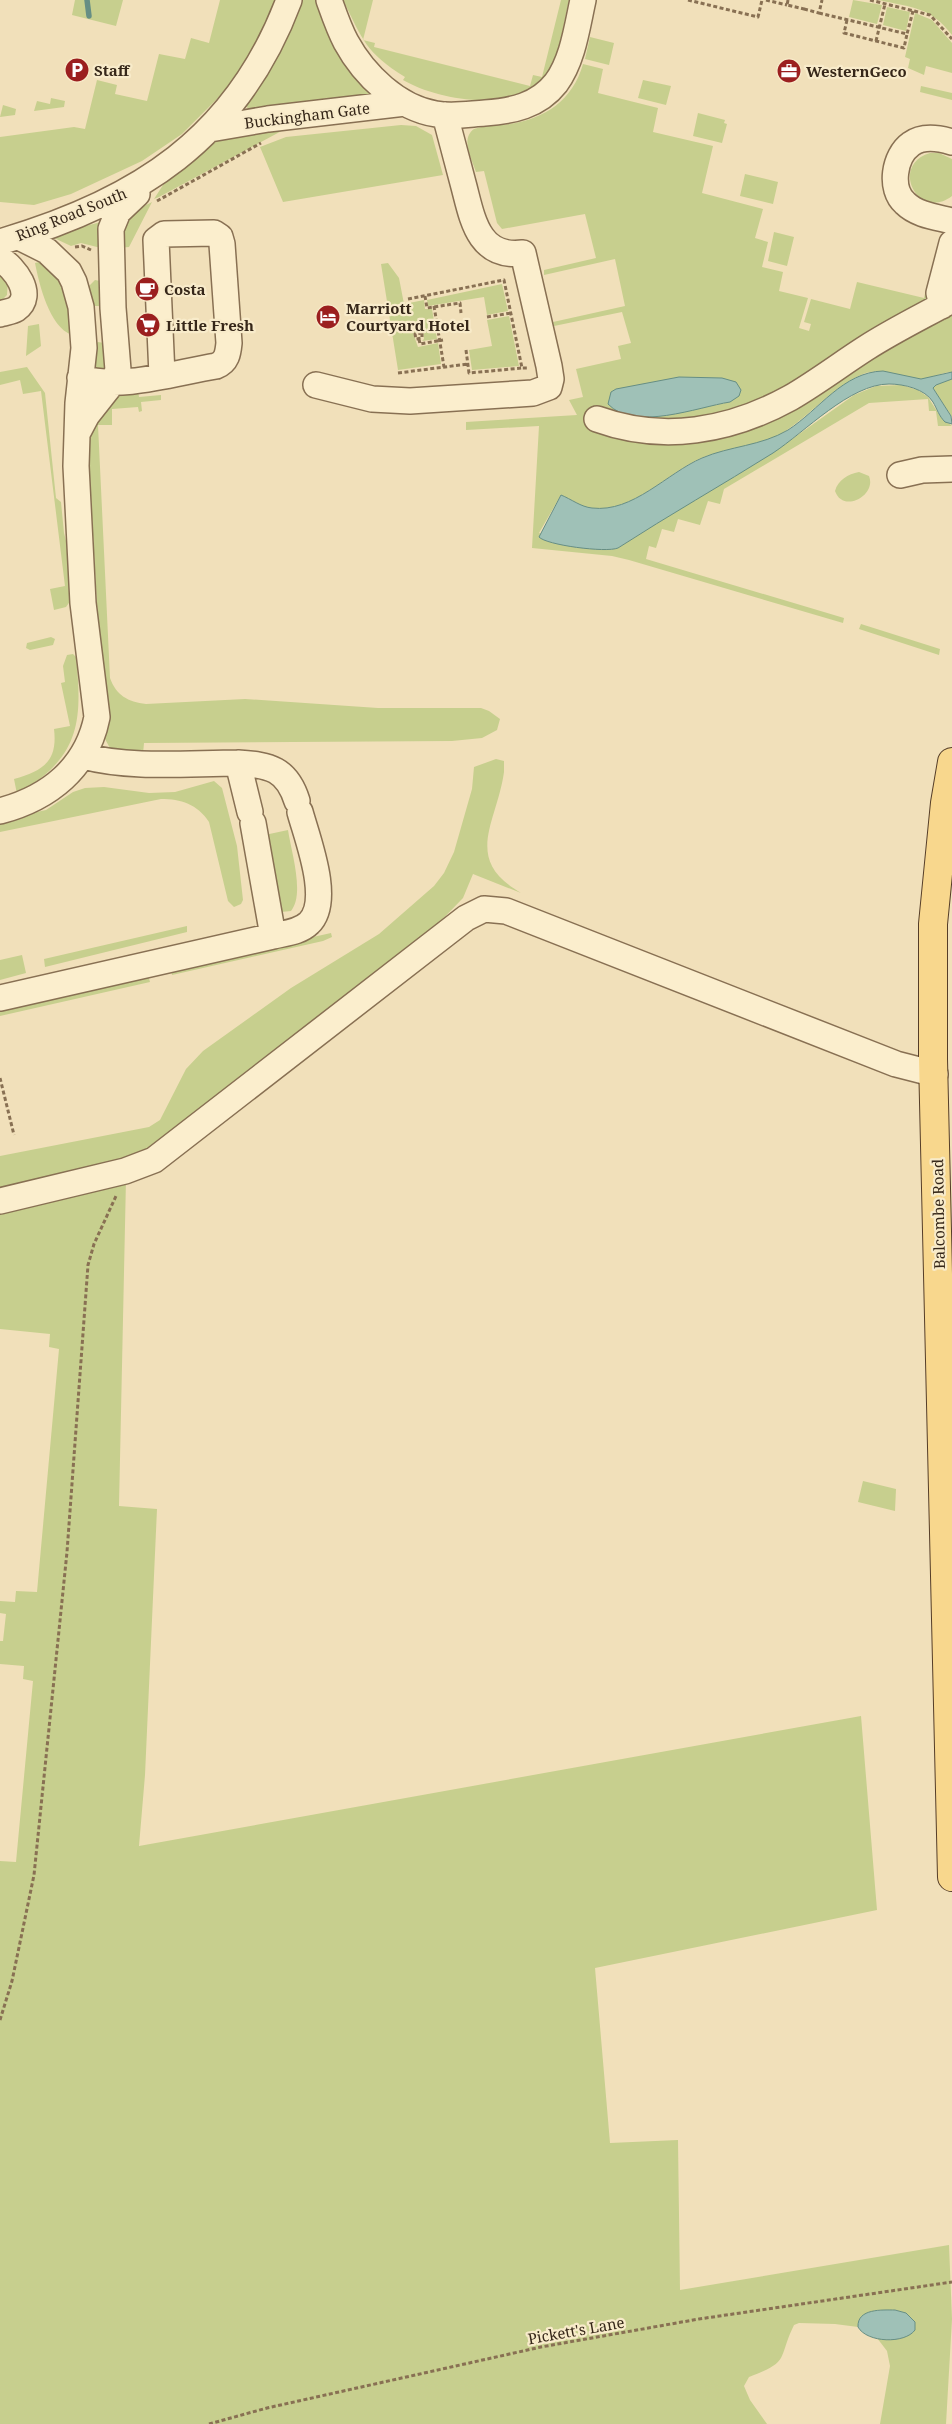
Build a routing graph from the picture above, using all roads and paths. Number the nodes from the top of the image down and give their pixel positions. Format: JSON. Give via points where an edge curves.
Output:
{"nodes":[{"id":1,"x":289,"y":0,"type":"edge"},
{"id":2,"x":329,"y":0,"type":"edge"},
{"id":3,"x":583,"y":0,"type":"edge"},
{"id":4,"x":688,"y":0,"type":"edge"},
{"id":5,"x":764,"y":0,"type":"edge"},
{"id":6,"x":788,"y":0,"type":"edge"},
{"id":7,"x":822,"y":0,"type":"edge"},
{"id":8,"x":870,"y":0,"type":"edge"},
{"id":9,"x":885,"y":4,"type":"junction"},
{"id":10,"x":787,"y":5,"type":"junction"},
{"id":11,"x":912,"y":11,"type":"junction"},
{"id":12,"x":819,"y":13,"type":"junction"},
{"id":13,"x":847,"y":20,"type":"junction"},
{"id":14,"x":880,"y":27,"type":"junction"},
{"id":15,"x":907,"y":34,"type":"junction"},
{"id":16,"x":952,"y":39,"type":"edge"},
{"id":17,"x":876,"y":41,"type":"junction"},
{"id":18,"x":405,"y":103,"type":"junction"},
{"id":19,"x":445,"y":115,"type":"junction"},
{"id":20,"x":210,"y":129,"type":"junction"},
{"id":21,"x":952,"y":142,"type":"edge"},
{"id":22,"x":263,"y":143,"type":"dead end"},
{"id":23,"x":174,"y":161,"type":"junction"},
{"id":24,"x":154,"y":203,"type":"dead end"},
{"id":25,"x":952,"y":221,"type":"edge"},
{"id":26,"x":9,"y":239,"type":"edge"},
{"id":27,"x":952,"y":243,"type":"edge"},
{"id":28,"x":112,"y":251,"type":"junction"},
{"id":29,"x":52,"y":256,"type":"junction"},
{"id":30,"x":0,"y":260,"type":"edge"},
{"id":31,"x":425,"y":296,"type":"junction"},
{"id":32,"x":408,"y":300,"type":"dead end"},
{"id":33,"x":947,"y":303,"type":"edge"},
{"id":34,"x":434,"y":306,"type":"junction"},
{"id":35,"x":462,"y":312,"type":"dead end"},
{"id":36,"x":511,"y":313,"type":"junction"},
{"id":37,"x":0,"y":314,"type":"edge"},
{"id":38,"x":487,"y":317,"type":"dead end"},
{"id":39,"x":419,"y":339,"type":"dead end"},
{"id":40,"x":441,"y":341,"type":"junction"},
{"id":41,"x":466,"y":350,"type":"dead end"},
{"id":42,"x":468,"y":364,"type":"junction"},
{"id":43,"x":549,"y":366,"type":"junction"},
{"id":44,"x":444,"y":367,"type":"junction"},
{"id":45,"x":522,"y":368,"type":"junction"},
{"id":46,"x":152,"y":369,"type":"junction"},
{"id":47,"x":398,"y":373,"type":"dead end"},
{"id":48,"x":80,"y":378,"type":"junction"},
{"id":49,"x":113,"y":382,"type":"junction"},
{"id":50,"x":316,"y":386,"type":"dead end"},
{"id":51,"x":597,"y":419,"type":"dead end"},
{"id":52,"x":76,"y":436,"type":"junction"},
{"id":53,"x":952,"y":469,"type":"edge"},
{"id":54,"x":900,"y":475,"type":"dead end"},
{"id":55,"x":83,"y":756,"type":"junction"},
{"id":56,"x":952,"y":762,"type":"edge"},
{"id":57,"x":238,"y":763,"type":"junction"},
{"id":58,"x":0,"y":811,"type":"edge"},
{"id":59,"x":273,"y":936,"type":"junction"},
{"id":60,"x":0,"y":998,"type":"edge"},
{"id":61,"x":940,"y":1065,"type":"edge"},
{"id":62,"x":0,"y":1078,"type":"edge"},
{"id":63,"x":14,"y":1135,"type":"dead end"},
{"id":64,"x":117,"y":1194,"type":"dead end"},
{"id":65,"x":0,"y":1201,"type":"edge"},
{"id":66,"x":952,"y":1877,"type":"edge"},
{"id":67,"x":0,"y":2020,"type":"edge"},
{"id":68,"x":952,"y":2282,"type":"edge"},
{"id":69,"x":209,"y":2424,"type":"edge"}],
"edges":[{"from":1,"to":20,"type":"street","name":"Ring Road South","via":[[256,66]]},
{"from":2,"to":18,"type":"street","name":"Buckingham Gate","via":[[355,56],[384,88]]},
{"from":3,"to":19,"type":"street","name":"Buckingham Gate","via":[[563,72],[539,100],[516,109]]},
{"from":4,"to":5,"type":"path","via":[[758,17]]},
{"from":5,"to":10,"type":"path"},
{"from":6,"to":10,"type":"path"},
{"from":7,"to":12,"type":"path"},
{"from":8,"to":9,"type":"path"},
{"from":9,"to":11,"type":"path"},
{"from":9,"to":14,"type":"path"},
{"from":10,"to":12,"type":"path"},
{"from":11,"to":15,"type":"path"},
{"from":11,"to":16,"type":"path","via":[[930,15]]},
{"from":12,"to":13,"type":"path"},
{"from":13,"to":14,"type":"path"},
{"from":13,"to":17,"type":"path","via":[[844,33]]},
{"from":14,"to":15,"type":"path"},
{"from":14,"to":17,"type":"path"},
{"from":15,"to":17,"type":"path","via":[[904,48]]},
{"from":18,"to":19,"type":"street","name":"Buckingham Gate","via":[[425,112]]},
{"from":18,"to":20,"type":"street","name":"Buckingham Gate"},
{"from":19,"to":43,"type":"street","via":[[473,224],[501,252],[523,253]]},
{"from":20,"to":23,"type":"street","name":"Ring Road South"},
{"from":21,"to":25,"type":"street","via":[[926,138],[910,144],[900,160],[895,184],[898,195],[910,208]]},
{"from":22,"to":24,"type":"path"},
{"from":23,"to":26,"type":"street","name":"Ring Road South","via":[[113,200]]},
{"from":23,"to":28,"type":"street","via":[[116,216],[111,229]]},
{"from":26,"to":29,"type":"street"},
{"from":27,"to":33,"type":"street","via":[[940,292]]},
{"from":28,"to":29,"type":"path","via":[[97,252],[78,246]]},
{"from":28,"to":49,"type":"street","via":[[118,366]]},
{"from":29,"to":48,"type":"street","via":[[69,272],[78,293],[84,336]]},
{"from":30,"to":37,"type":"street","via":[[18,274],[23,292],[18,307]]},
{"from":31,"to":32,"type":"path"},
{"from":31,"to":34,"type":"path","via":[[427,308]]},
{"from":31,"to":36,"type":"path","via":[[504,280]]},
{"from":33,"to":51,"type":"street","via":[[868,347],[792,396],[738,421],[701,429],[656,432]]},
{"from":34,"to":35,"type":"path","via":[[460,303]]},
{"from":34,"to":40,"type":"path"},
{"from":36,"to":38,"type":"path"},
{"from":36,"to":45,"type":"path"},
{"from":39,"to":40,"type":"path","via":[[420,344]]},
{"from":40,"to":44,"type":"path"},
{"from":41,"to":42,"type":"path"},
{"from":42,"to":44,"type":"path"},
{"from":42,"to":45,"type":"path","via":[[469,373]]},
{"from":43,"to":45,"type":"path"},
{"from":43,"to":50,"type":"street","via":[[549,387],[533,393],[410,402],[372,399]]},
{"from":44,"to":47,"type":"path"},
{"from":46,"to":46,"type":"street","via":[[156,240],[164,234],[214,233],[222,244],[228,354],[219,365]]},
{"from":46,"to":49,"type":"street"},
{"from":48,"to":49,"type":"street"},
{"from":48,"to":52,"type":"street"},
{"from":49,"to":52,"type":"street","via":[[87,415]]},
{"from":52,"to":55,"type":"street","via":[[83,603],[97,717]]},
{"from":53,"to":54,"type":"street"},
{"from":55,"to":57,"type":"street","via":[[125,763]]},
{"from":55,"to":58,"type":"street","via":[[54,787],[18,806]]},
{"from":56,"to":61,"type":"main road","name":"Balcombe Road","via":[[933,924]]},
{"from":57,"to":59,"type":"street","via":[[252,817]]},
{"from":57,"to":59,"type":"street","via":[[267,767],[291,783],[316,873],[318,902],[313,918],[293,932]]},
{"from":59,"to":60,"type":"street"},
{"from":61,"to":65,"type":"street","via":[[896,1064],[506,911],[484,909],[466,918],[154,1160],[125,1171]]},
{"from":61,"to":66,"type":"main road","name":"Balcombe Road"},
{"from":62,"to":63,"type":"path"},
{"from":64,"to":67,"type":"path","via":[[88,1265],[67,1552],[34,1874],[12,1981]]},
{"from":68,"to":69,"type":"path","name":"Pickett's Lane","via":[[699,2319],[541,2347]]}]}
